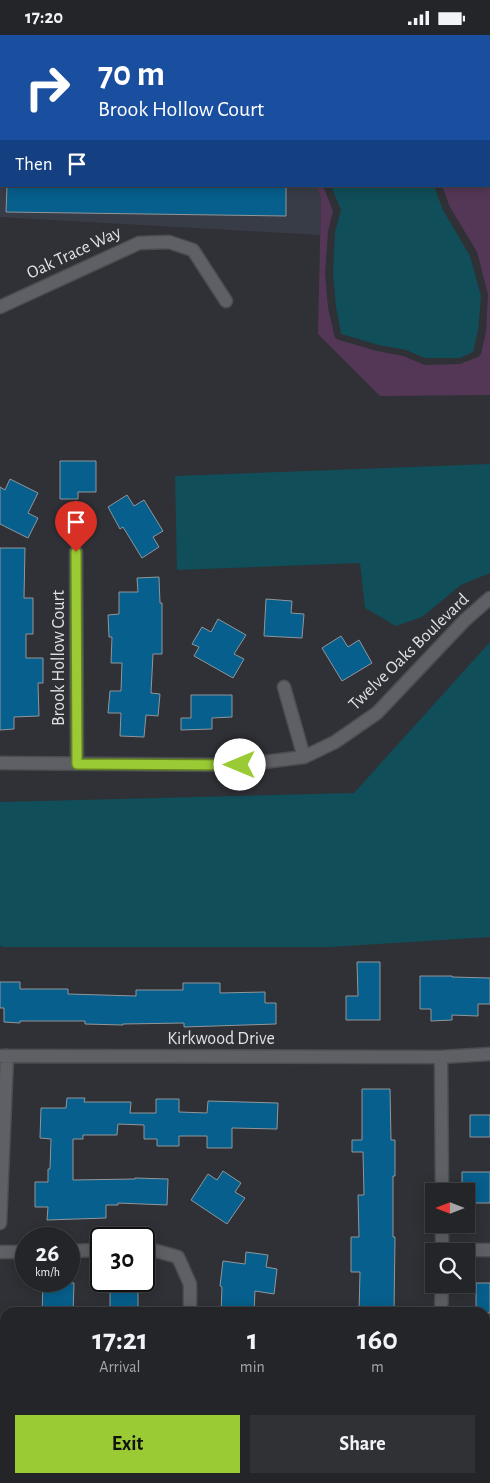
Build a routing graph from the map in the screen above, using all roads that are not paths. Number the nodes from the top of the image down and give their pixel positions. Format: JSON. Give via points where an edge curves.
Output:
{"nodes":[{"id":1,"x":226,"y":301,"type":"dead end"},
{"id":2,"x":0,"y":307,"type":"edge"},
{"id":3,"x":76,"y":552,"type":"dead end"},
{"id":4,"x":490,"y":598,"type":"edge"},
{"id":5,"x":284,"y":687,"type":"dead end"},
{"id":6,"x":304,"y":757,"type":"junction"},
{"id":7,"x":0,"y":763,"type":"edge"},
{"id":8,"x":77,"y":764,"type":"junction"},
{"id":9,"x":490,"y":1054,"type":"edge"},
{"id":10,"x":4,"y":1056,"type":"edge"},
{"id":11,"x":442,"y":1057,"type":"junction"},
{"id":12,"x":442,"y":1183,"type":"edge"},
{"id":13,"x":0,"y":1223,"type":"edge"},
{"id":14,"x":475,"y":1250,"type":"edge"},
{"id":15,"x":490,"y":1250,"type":"edge"},
{"id":16,"x":15,"y":1251,"type":"edge"},
{"id":17,"x":155,"y":1251,"type":"edge"},
{"id":18,"x":0,"y":1252,"type":"edge"},
{"id":19,"x":442,"y":1293,"type":"edge"},
{"id":20,"x":190,"y":1307,"type":"edge"},
{"id":21,"x":441,"y":1307,"type":"edge"}],
"edges":[{"from":1,"to":2,"type":"street","name":"Oak Trace Way","via":[[193,250],[169,242],[139,243]]},
{"from":3,"to":8,"type":"street","name":"Brook Hollow Court"},
{"from":4,"to":6,"type":"street","name":"Twelve Oaks Boulevard","via":[[377,713],[335,742]]},
{"from":5,"to":6,"type":"street"},
{"from":6,"to":8,"type":"street","name":"Twelve Oaks Boulevard","via":[[240,765]]},
{"from":7,"to":8,"type":"street","name":"Twelve Oaks Boulevard"},
{"from":9,"to":11,"type":"street"},
{"from":10,"to":11,"type":"street","name":"Kirkwood Drive"},
{"from":10,"to":13,"type":"street"},
{"from":11,"to":12,"type":"street"},
{"from":14,"to":15,"type":"street"},
{"from":16,"to":18,"type":"street"},
{"from":17,"to":20,"type":"street","via":[[178,1257],[190,1284]]},
{"from":19,"to":21,"type":"street"}]}
